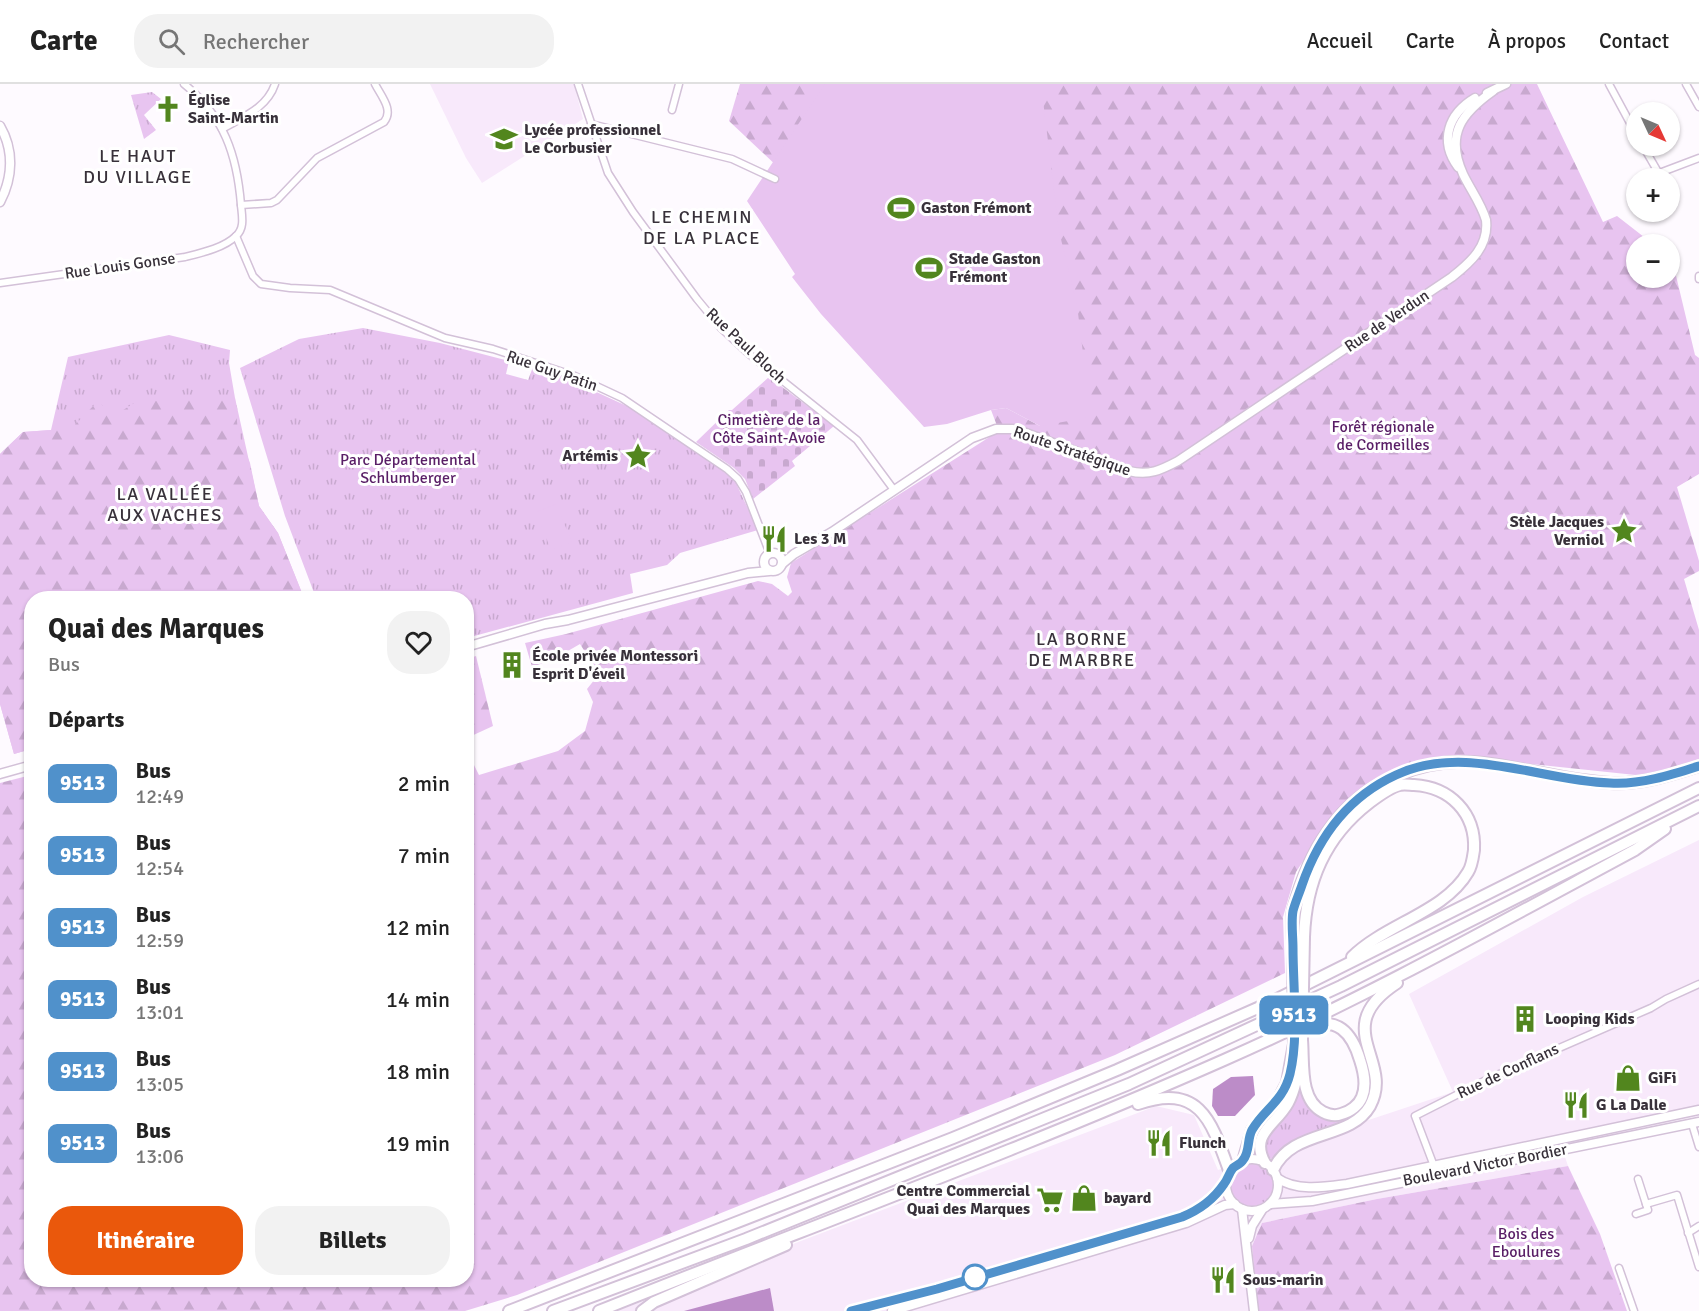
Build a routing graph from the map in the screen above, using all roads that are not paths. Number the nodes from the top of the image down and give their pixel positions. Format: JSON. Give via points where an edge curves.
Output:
{"nodes":[{"id":1,"x":184,"y":84,"type":"edge"},
{"id":2,"x":275,"y":84,"type":"edge"},
{"id":3,"x":375,"y":84,"type":"edge"},
{"id":4,"x":578,"y":84,"type":"edge"},
{"id":5,"x":679,"y":84,"type":"edge"},
{"id":6,"x":1506,"y":84,"type":"edge"},
{"id":7,"x":1609,"y":84,"type":"edge"},
{"id":8,"x":1686,"y":84,"type":"edge"},
{"id":9,"x":1699,"y":107,"type":"edge"},
{"id":10,"x":672,"y":110,"type":"dead end"},
{"id":11,"x":1626,"y":115,"type":"edge"},
{"id":12,"x":591,"y":124,"type":"junction"},
{"id":13,"x":0,"y":126,"type":"edge"},
{"id":14,"x":222,"y":129,"type":"junction"},
{"id":15,"x":1649,"y":156,"type":"edge"},
{"id":16,"x":1699,"y":158,"type":"edge"},
{"id":17,"x":775,"y":179,"type":"dead end"},
{"id":18,"x":0,"y":202,"type":"edge"},
{"id":19,"x":241,"y":205,"type":"junction"},
{"id":20,"x":236,"y":237,"type":"junction"},
{"id":21,"x":0,"y":283,"type":"edge"},
{"id":22,"x":1220,"y":433,"type":"joint"},
{"id":23,"x":894,"y":490,"type":"junction"},
{"id":24,"x":802,"y":549,"type":"junction"},
{"id":25,"x":771,"y":556,"type":"junction"},
{"id":26,"x":782,"y":564,"type":"junction"},
{"id":27,"x":769,"y":571,"type":"junction"},
{"id":28,"x":748,"y":573,"type":"junction"},
{"id":29,"x":474,"y":646,"type":"edge"},
{"id":30,"x":1699,"y":766,"type":"edge"},
{"id":31,"x":24,"y":767,"type":"edge"},
{"id":32,"x":0,"y":774,"type":"edge"},
{"id":33,"x":1699,"y":788,"type":"edge"},
{"id":34,"x":1698,"y":807,"type":"edge"},
{"id":35,"x":1428,"y":961,"type":"junction"},
{"id":36,"x":1345,"y":964,"type":"junction"},
{"id":37,"x":1699,"y":984,"type":"edge"},
{"id":38,"x":1298,"y":1042,"type":"junction"},
{"id":39,"x":1224,"y":1060,"type":"junction"},
{"id":40,"x":1699,"y":1110,"type":"edge"},
{"id":41,"x":1696,"y":1123,"type":"edge"},
{"id":42,"x":1052,"y":1134,"type":"junction"},
{"id":43,"x":1699,"y":1147,"type":"edge"},
{"id":44,"x":1243,"y":1161,"type":"junction"},
{"id":45,"x":1272,"y":1170,"type":"junction"},
{"id":46,"x":1436,"y":1170,"type":"junction"},
{"id":47,"x":1228,"y":1177,"type":"junction"},
{"id":48,"x":1638,"y":1179,"type":"dead end"},
{"id":49,"x":1270,"y":1204,"type":"junction"},
{"id":50,"x":1647,"y":1204,"type":"junction"},
{"id":51,"x":1239,"y":1207,"type":"junction"},
{"id":52,"x":1262,"y":1209,"type":"junction"},
{"id":53,"x":1636,"y":1214,"type":"dead end"},
{"id":54,"x":842,"y":1218,"type":"junction"},
{"id":55,"x":1699,"y":1226,"type":"edge"},
{"id":56,"x":1688,"y":1233,"type":"junction"},
{"id":57,"x":1247,"y":1248,"type":"junction"},
{"id":58,"x":1699,"y":1267,"type":"edge"},
{"id":59,"x":1619,"y":1268,"type":"dead end"},
{"id":60,"x":509,"y":1311,"type":"edge"},
{"id":61,"x":553,"y":1311,"type":"edge"},
{"id":62,"x":599,"y":1311,"type":"edge"},
{"id":63,"x":642,"y":1311,"type":"edge"},
{"id":64,"x":851,"y":1311,"type":"edge"},
{"id":65,"x":892,"y":1311,"type":"edge"},
{"id":66,"x":1254,"y":1311,"type":"edge"},
{"id":67,"x":1634,"y":1311,"type":"edge"}],
"edges":[{"from":1,"to":14,"type":"street","via":[[201,98]]},
{"from":2,"to":14,"type":"street","via":[[264,104]]},
{"from":3,"to":19,"type":"street","via":[[388,108],[384,122],[317,158],[277,200]]},
{"from":4,"to":12,"type":"street","name":"Rue Paul Bloch"},
{"from":5,"to":10,"type":"street"},
{"from":6,"to":22,"type":"main road","name":"Rue de Verdun","via":[[1470,109],[1457,127],[1457,153],[1463,174],[1487,227],[1474,259]]},
{"from":7,"to":11,"type":"street"},
{"from":8,"to":9,"type":"street"},
{"from":12,"to":17,"type":"street","via":[[732,159]]},
{"from":12,"to":23,"type":"street","name":"Rue Paul Bloch","via":[[608,173],[697,299],[749,354],[857,440]]},
{"from":13,"to":18,"type":"main road","via":[[8,141],[11,169]]},
{"from":14,"to":19,"type":"street","via":[[234,157]]},
{"from":15,"to":16,"type":"street","via":[[1658,172]]},
{"from":19,"to":20,"type":"street","via":[[242,225]]},
{"from":20,"to":21,"type":"street","name":"Rue Louis Gonse","via":[[214,249],[185,257]]},
{"from":20,"to":25,"type":"street","name":"Rue Guy Patin","via":[[253,276],[261,284],[330,290],[445,338],[538,363],[622,398],[735,475],[750,501]]},
{"from":22,"to":23,"type":"main road","name":"Route Stratégique","via":[[1178,461],[1143,474],[1023,432],[990,430]]},
{"from":23,"to":24,"type":"main road","name":"Route Stratégique"},
{"from":24,"to":25,"type":"main road","name":"Route Stratégique"},
{"from":24,"to":26,"type":"main road","name":"Route Stratégique"},
{"from":25,"to":26,"type":"main road","via":[[782,558]]},
{"from":25,"to":27,"type":"main road","via":[[765,567]]},
{"from":25,"to":28,"type":"main road","name":"Route Stratégique"},
{"from":26,"to":27,"type":"main road","via":[[777,571]]},
{"from":27,"to":28,"type":"main road","name":"Route Stratégique"},
{"from":28,"to":29,"type":"main road","name":"Route Stratégique"},
{"from":30,"to":38,"type":"highway","bridge":true,"via":[[1652,780],[1612,784],[1567,780],[1482,763],[1434,764],[1396,775],[1369,789],[1351,804],[1321,841],[1293,912]]},
{"from":31,"to":32,"type":"main road"},
{"from":33,"to":36,"type":"highway"},
{"from":34,"to":35,"type":"highway","via":[[1635,850]]},
{"from":34,"to":61,"type":"highway","via":[[1341,986],[1129,1084],[746,1239]]},
{"from":35,"to":39,"type":"highway"},
{"from":35,"to":45,"type":"highway","via":[[1378,997],[1368,1013],[1364,1032],[1375,1088],[1366,1111],[1349,1124],[1294,1146]]},
{"from":36,"to":38,"type":"highway","bridge":true,"via":[[1365,944],[1456,889],[1470,870],[1473,828],[1465,810],[1439,790],[1400,785],[1375,798],[1350,818],[1320,863],[1305,908]]},
{"from":36,"to":60,"type":"highway","via":[[1269,1003],[1106,1075]]},
{"from":37,"to":46,"type":"street","name":"Rue de Conflans","via":[[1415,1116]]},
{"from":38,"to":39,"type":"highway","via":[[1311,1102],[1330,1114],[1349,1110],[1362,1097],[1365,1078],[1352,1040],[1339,1027],[1315,1025]]},
{"from":38,"to":44,"type":"highway","via":[[1285,1089],[1252,1130]]},
{"from":38,"to":45,"type":"highway","via":[[1293,1093],[1260,1137],[1260,1150]]},
{"from":39,"to":42,"type":"highway"},
{"from":40,"to":46,"type":"main road","name":"Boulevard Victor Bordier"},
{"from":41,"to":43,"type":"street"},
{"from":41,"to":46,"type":"main road","name":"Boulevard Victor Bordier"},
{"from":42,"to":47,"type":"highway","via":[[1151,1100],[1179,1098],[1206,1118]]},
{"from":42,"to":54,"type":"highway"},
{"from":44,"to":45,"type":"main road","via":[[1256,1160]]},
{"from":44,"to":47,"type":"main road"},
{"from":45,"to":46,"type":"main road","name":"Boulevard Victor Bordier","via":[[1290,1184],[1322,1187]]},
{"from":45,"to":49,"type":"main road","via":[[1277,1192]]},
{"from":46,"to":49,"type":"main road","name":"Boulevard Victor Bordier","via":[[1304,1202]]},
{"from":47,"to":51,"type":"main road","via":[[1228,1193]]},
{"from":47,"to":64,"type":"main road","via":[[1204,1205],[1182,1217]]},
{"from":48,"to":50,"type":"street"},
{"from":49,"to":52,"type":"main road"},
{"from":50,"to":53,"type":"street","via":[[1648,1210]]},
{"from":50,"to":56,"type":"street","via":[[1677,1195]]},
{"from":51,"to":52,"type":"main road"},
{"from":51,"to":57,"type":"main road"},
{"from":51,"to":65,"type":"main road","via":[[1225,1205],[1186,1223]]},
{"from":52,"to":57,"type":"main road","via":[[1250,1230]]},
{"from":54,"to":62,"type":"highway"},
{"from":54,"to":63,"type":"highway","via":[[654,1302]]},
{"from":55,"to":56,"type":"street"},
{"from":56,"to":58,"type":"street"},
{"from":57,"to":66,"type":"main road"},
{"from":59,"to":67,"type":"street"}]}
